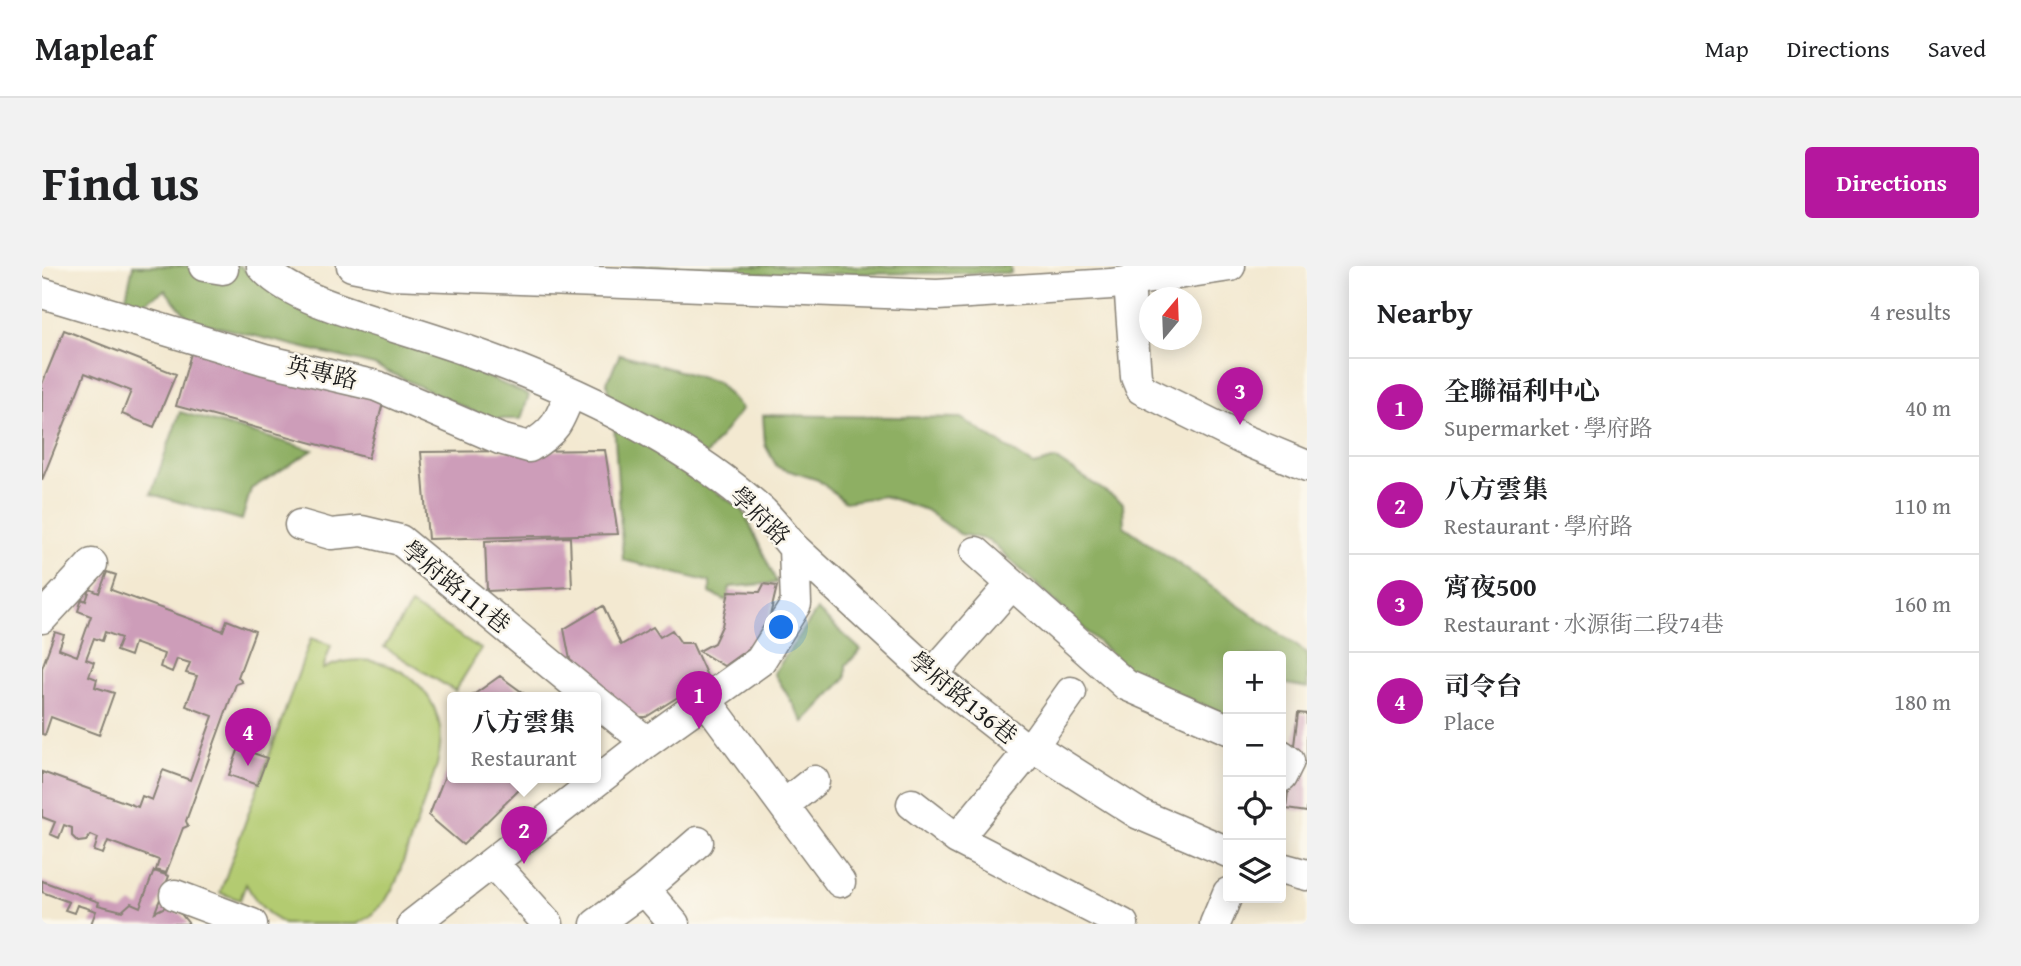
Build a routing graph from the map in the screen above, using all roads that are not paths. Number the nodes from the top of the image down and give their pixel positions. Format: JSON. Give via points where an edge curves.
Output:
{"nodes":[{"id":1,"x":262,"y":266,"type":"edge"},
{"id":2,"x":352,"y":266,"type":"edge"},
{"id":3,"x":1230,"y":266,"type":"edge"},
{"id":4,"x":1116,"y":278,"type":"edge"},
{"id":5,"x":42,"y":293,"type":"edge"},
{"id":6,"x":570,"y":393,"type":"junction"},
{"id":7,"x":1307,"y":466,"type":"edge"},
{"id":8,"x":300,"y":524,"type":"dead end"},
{"id":9,"x":794,"y":548,"type":"junction"},
{"id":10,"x":976,"y":552,"type":"dead end"},
{"id":11,"x":92,"y":564,"type":"dead end"},
{"id":12,"x":1012,"y":584,"type":"junction"},
{"id":13,"x":42,"y":618,"type":"edge"},
{"id":14,"x":932,"y":675,"type":"junction"},
{"id":15,"x":585,"y":692,"type":"edge"},
{"id":16,"x":1072,"y":692,"type":"dead end"},
{"id":17,"x":706,"y":699,"type":"junction"},
{"id":18,"x":601,"y":705,"type":"edge"},
{"id":19,"x":1223,"y":727,"type":"edge"},
{"id":20,"x":647,"y":742,"type":"junction"},
{"id":21,"x":1029,"y":751,"type":"junction"},
{"id":22,"x":601,"y":778,"type":"edge"},
{"id":23,"x":814,"y":782,"type":"dead end"},
{"id":24,"x":595,"y":783,"type":"edge"},
{"id":25,"x":912,"y":804,"type":"dead end"},
{"id":26,"x":784,"y":805,"type":"junction"},
{"id":27,"x":957,"y":839,"type":"junction"},
{"id":28,"x":698,"y":842,"type":"dead end"},
{"id":29,"x":1223,"y":850,"type":"edge"},
{"id":30,"x":493,"y":863,"type":"junction"},
{"id":31,"x":1286,"y":870,"type":"edge"},
{"id":32,"x":1307,"y":876,"type":"edge"},
{"id":33,"x":840,"y":881,"type":"dead end"},
{"id":34,"x":644,"y":889,"type":"junction"},
{"id":35,"x":175,"y":895,"type":"dead end"},
{"id":36,"x":1224,"y":903,"type":"edge"},
{"id":37,"x":252,"y":924,"type":"edge"},
{"id":38,"x":413,"y":924,"type":"edge"},
{"id":39,"x":548,"y":924,"type":"edge"},
{"id":40,"x":596,"y":924,"type":"edge"},
{"id":41,"x":674,"y":924,"type":"edge"},
{"id":42,"x":1122,"y":924,"type":"edge"},
{"id":43,"x":1215,"y":924,"type":"edge"}],
"edges":[{"from":1,"to":6,"type":"street","name":"學府路","via":[[321,303],[498,362]]},
{"from":2,"to":4,"type":"street","via":[[392,274],[937,295]]},
{"from":3,"to":4,"type":"street"},
{"from":4,"to":7,"type":"street","via":[[1141,388]]},
{"from":5,"to":6,"type":"street","name":"英專路","via":[[265,360],[377,386],[529,447],[548,435],[561,418]]},
{"from":6,"to":9,"type":"street","name":"學府路","via":[[644,429],[713,473],[764,513]]},
{"from":8,"to":15,"type":"street","name":"學府路111巷","via":[[331,534],[362,531],[400,540]]},
{"from":9,"to":14,"type":"street","name":"學府路136巷"},
{"from":9,"to":17,"type":"street","name":"學府路","via":[[796,604],[760,661]]},
{"from":10,"to":12,"type":"street"},
{"from":11,"to":13,"type":"street"},
{"from":12,"to":14,"type":"street"},
{"from":12,"to":19,"type":"street","via":[[1126,685]]},
{"from":14,"to":21,"type":"street","name":"學府路136巷"},
{"from":16,"to":21,"type":"street"},
{"from":17,"to":20,"type":"street","name":"學府路"},
{"from":17,"to":26,"type":"street"},
{"from":18,"to":20,"type":"street","name":"學府路111巷"},
{"from":20,"to":22,"type":"street","name":"學府路"},
{"from":21,"to":27,"type":"street"},
{"from":21,"to":29,"type":"street","name":"學府路136巷","via":[[1043,753],[1139,814]]},
{"from":23,"to":26,"type":"street"},
{"from":24,"to":30,"type":"street","name":"學府路"},
{"from":25,"to":27,"type":"street"},
{"from":26,"to":33,"type":"street"},
{"from":27,"to":42,"type":"street"},
{"from":28,"to":34,"type":"street"},
{"from":30,"to":38,"type":"street","name":"學府路"},
{"from":30,"to":39,"type":"street"},
{"from":31,"to":32,"type":"street"},
{"from":34,"to":40,"type":"street"},
{"from":34,"to":41,"type":"street"},
{"from":35,"to":37,"type":"street"},
{"from":36,"to":43,"type":"street"}]}
